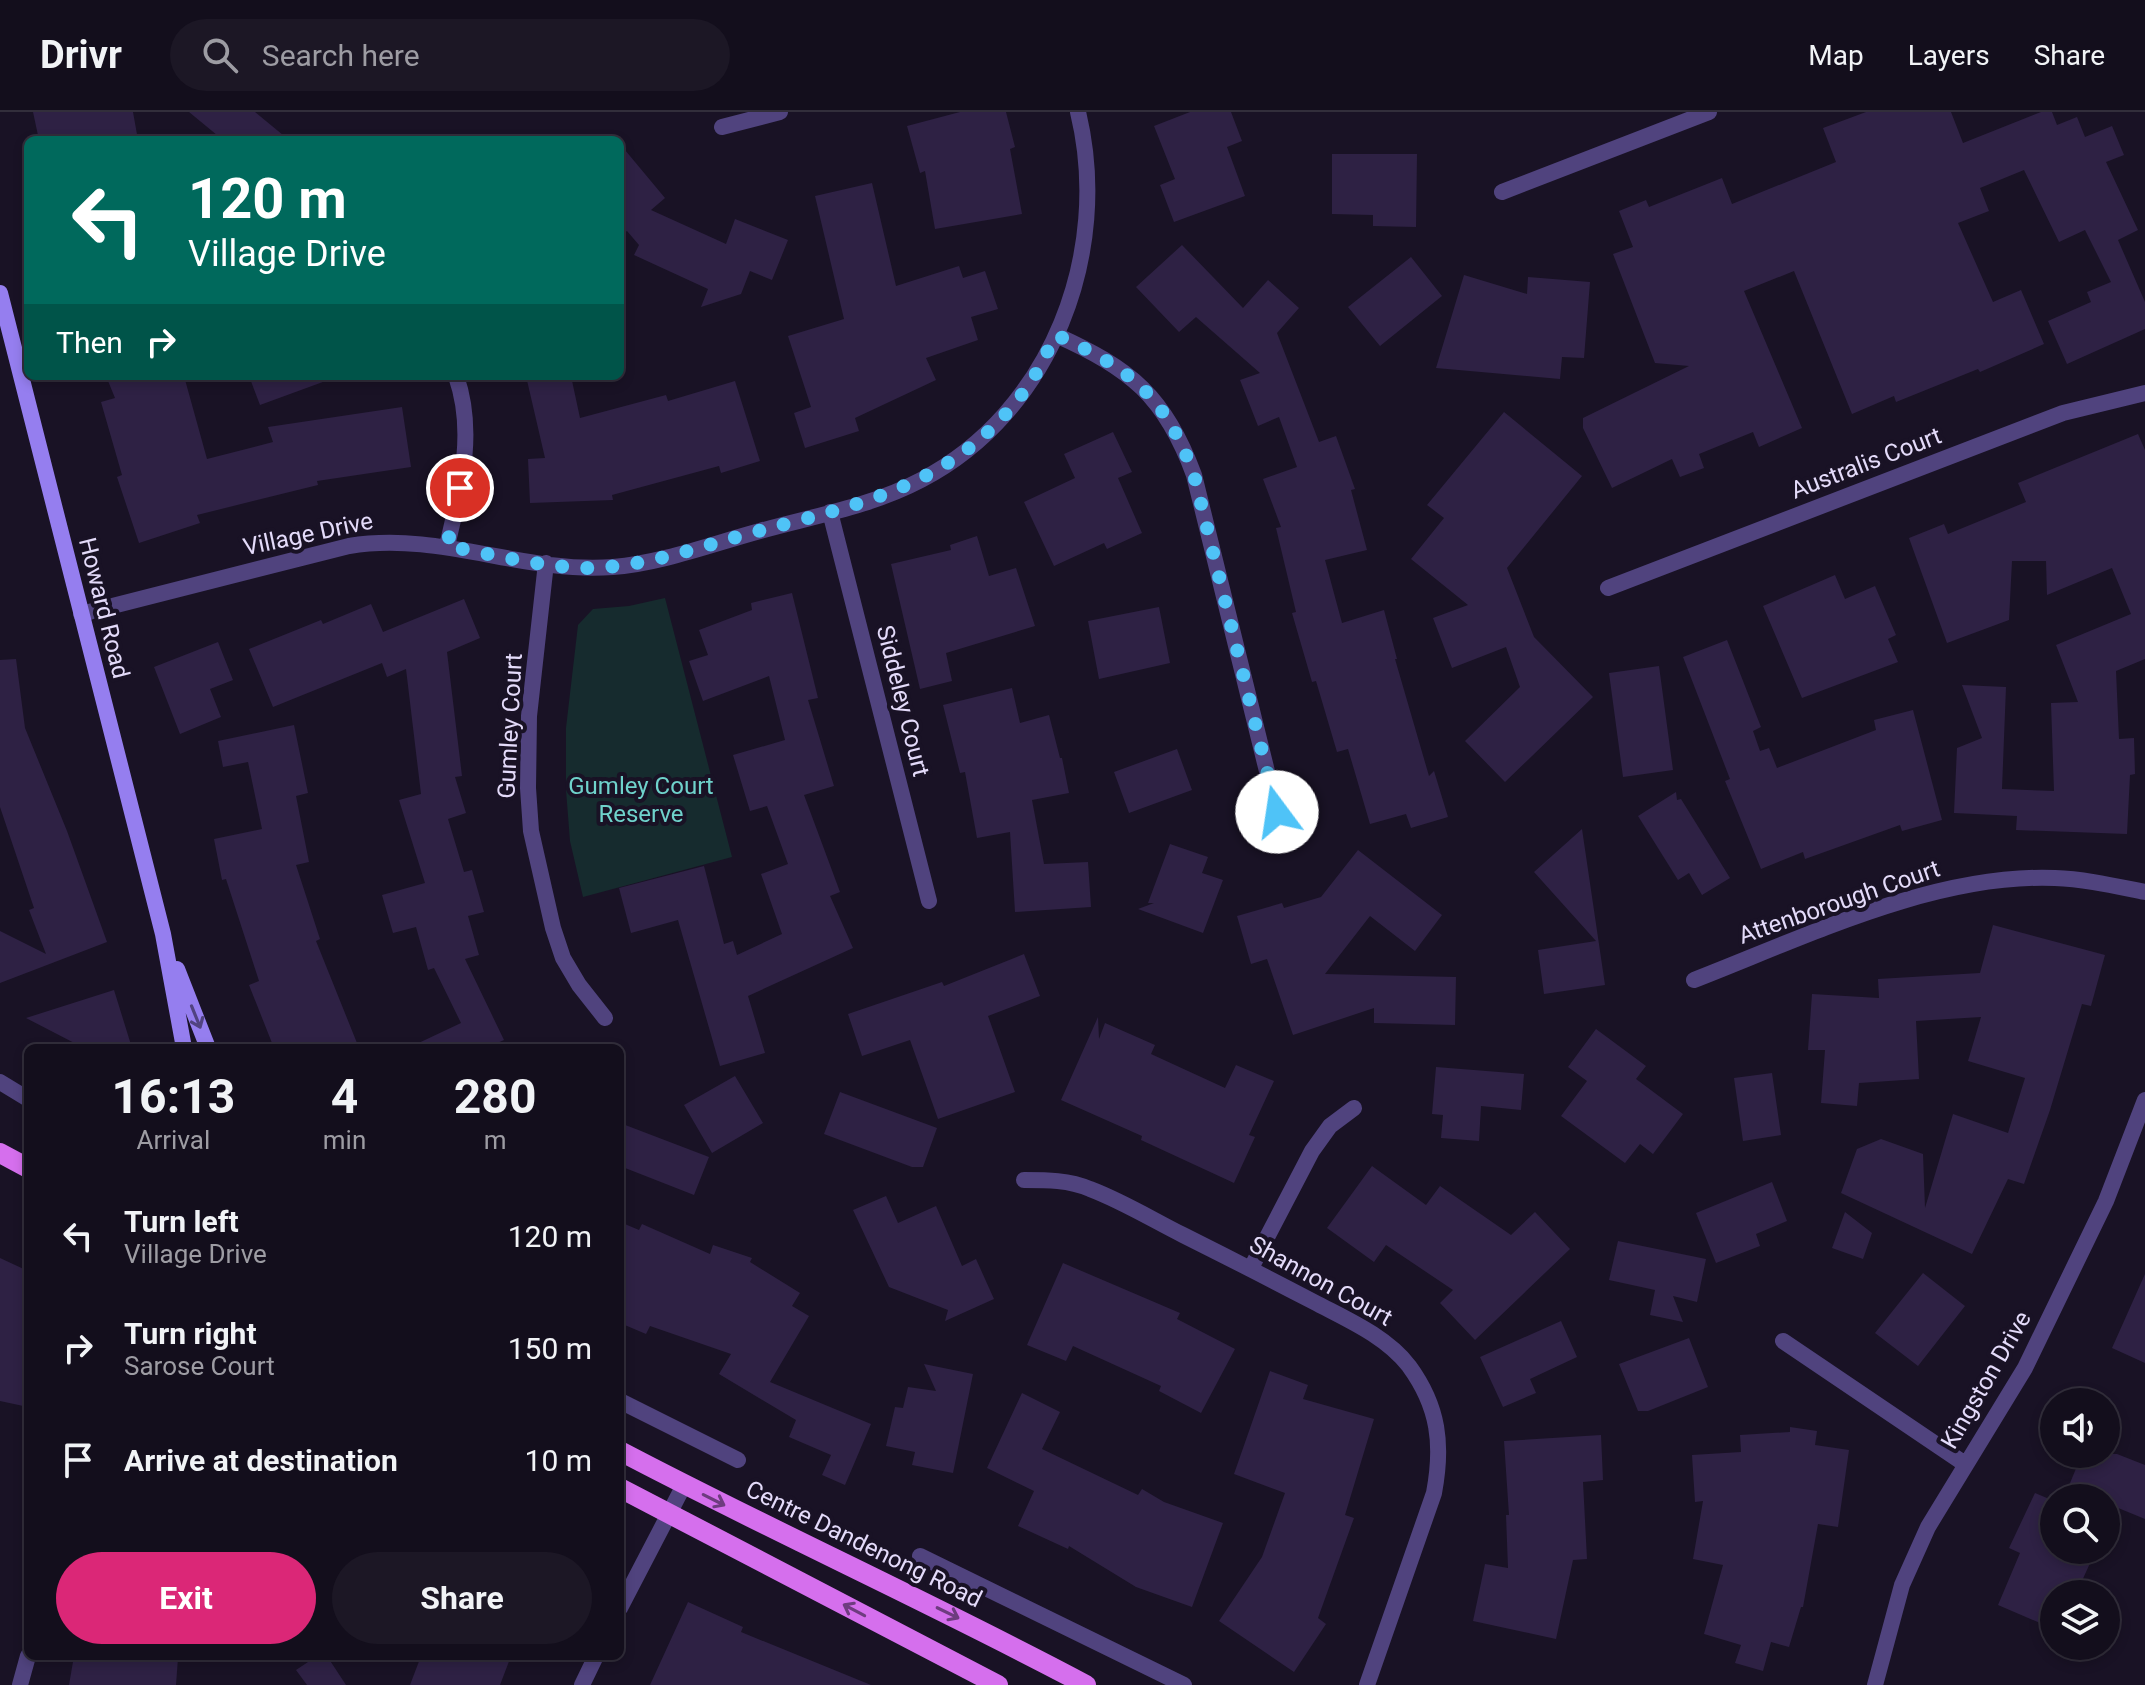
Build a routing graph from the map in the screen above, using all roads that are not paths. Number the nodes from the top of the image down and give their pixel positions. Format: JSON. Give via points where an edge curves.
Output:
{"nodes":[{"id":1,"x":780,"y":112,"type":"edge"},
{"id":2,"x":1078,"y":112,"type":"edge"},
{"id":3,"x":1709,"y":112,"type":"edge"},
{"id":4,"x":722,"y":127,"type":"dead end"},
{"id":5,"x":1502,"y":192,"type":"dead end"},
{"id":6,"x":0,"y":293,"type":"edge"},
{"id":7,"x":1056,"y":335,"type":"junction"},
{"id":8,"x":457,"y":380,"type":"edge"},
{"id":9,"x":2145,"y":393,"type":"edge"},
{"id":10,"x":830,"y":512,"type":"junction"},
{"id":11,"x":447,"y":546,"type":"junction"},
{"id":12,"x":546,"y":563,"type":"junction"},
{"id":13,"x":1608,"y":588,"type":"dead end"},
{"id":14,"x":81,"y":614,"type":"junction"},
{"id":15,"x":1277,"y":812,"type":"dead end"},
{"id":16,"x":2145,"y":892,"type":"edge"},
{"id":17,"x":929,"y":901,"type":"dead end"},
{"id":18,"x":163,"y":934,"type":"junction"},
{"id":19,"x":1694,"y":980,"type":"dead end"},
{"id":20,"x":605,"y":1018,"type":"dead end"},
{"id":21,"x":183,"y":1044,"type":"edge"},
{"id":22,"x":206,"y":1044,"type":"edge"},
{"id":23,"x":0,"y":1082,"type":"edge"},
{"id":24,"x":24,"y":1097,"type":"edge"},
{"id":25,"x":2145,"y":1100,"type":"edge"},
{"id":26,"x":1354,"y":1108,"type":"dead end"},
{"id":27,"x":0,"y":1153,"type":"edge"},
{"id":28,"x":24,"y":1166,"type":"edge"},
{"id":29,"x":1024,"y":1180,"type":"dead end"},
{"id":30,"x":1251,"y":1268,"type":"junction"},
{"id":31,"x":1783,"y":1341,"type":"dead end"},
{"id":32,"x":624,"y":1403,"type":"edge"},
{"id":33,"x":624,"y":1453,"type":"edge"},
{"id":34,"x":738,"y":1460,"type":"dead end"},
{"id":35,"x":1965,"y":1464,"type":"junction"},
{"id":36,"x":684,"y":1485,"type":"junction"},
{"id":37,"x":624,"y":1490,"type":"edge"},
{"id":38,"x":670,"y":1513,"type":"junction"},
{"id":39,"x":920,"y":1556,"type":"dead end"},
{"id":40,"x":624,"y":1600,"type":"edge"},
{"id":41,"x":27,"y":1660,"type":"edge"},
{"id":42,"x":594,"y":1660,"type":"edge"},
{"id":43,"x":20,"y":1685,"type":"edge"},
{"id":44,"x":582,"y":1685,"type":"edge"},
{"id":45,"x":998,"y":1685,"type":"edge"},
{"id":46,"x":1086,"y":1685,"type":"edge"},
{"id":47,"x":1184,"y":1685,"type":"edge"},
{"id":48,"x":1367,"y":1685,"type":"edge"},
{"id":49,"x":1875,"y":1685,"type":"edge"}],
"edges":[{"from":1,"to":4,"type":"street"},
{"from":2,"to":7,"type":"street","name":"Village Drive","via":[[1087,167],[1086,229],[1079,278]]},
{"from":3,"to":5,"type":"street"},
{"from":6,"to":14,"type":"main road","name":"Howard Road"},
{"from":7,"to":10,"type":"street","name":"Village Drive","via":[[1027,387],[956,458],[921,480]]},
{"from":7,"to":15,"type":"street","via":[[1102,357],[1151,394],[1183,445]]},
{"from":8,"to":11,"type":"street","via":[[465,464]]},
{"from":9,"to":13,"type":"street","name":"Australis Court","via":[[2063,413]]},
{"from":10,"to":12,"type":"street","name":"Village Drive","via":[[652,560],[583,568]]},
{"from":10,"to":17,"type":"street","name":"Siddeley Court"},
{"from":11,"to":12,"type":"street","name":"Village Drive"},
{"from":11,"to":14,"type":"street","name":"Village Drive","via":[[407,541],[349,546]]},
{"from":12,"to":20,"type":"street","name":"Gumley Court","via":[[529,716],[531,831],[563,958]]},
{"from":14,"to":18,"type":"main road","name":"Howard Road"},
{"from":16,"to":19,"type":"street","name":"Attenborough Court","via":[[2056,877],[1967,884],[1913,898]]},
{"from":18,"to":21,"type":"main road","name":"Howard Road"},
{"from":18,"to":22,"type":"main road","name":"Howard Road","one_way":true},
{"from":23,"to":24,"type":"street"},
{"from":25,"to":35,"type":"street","name":"Kingston Drive","via":[[2065,1290],[2025,1368]]},
{"from":26,"to":30,"type":"street","via":[[1330,1126],[1312,1151]]},
{"from":27,"to":28,"type":"main road"},
{"from":29,"to":30,"type":"street","name":"Shannon Court","via":[[1091,1189]]},
{"from":30,"to":48,"type":"street","name":"Shannon Court","via":[[1390,1347],[1419,1381],[1438,1433],[1434,1493]]},
{"from":31,"to":35,"type":"street"},
{"from":32,"to":34,"type":"street","name":"Centre Dandenong Road"},
{"from":33,"to":36,"type":"main road","name":"Centre Dandenong Road"},
{"from":35,"to":49,"type":"street","name":"Kingston Drive","via":[[1902,1585]]},
{"from":36,"to":38,"type":"street"},
{"from":36,"to":46,"type":"main road","name":"Centre Dandenong Road","one_way":true},
{"from":37,"to":38,"type":"main road"},
{"from":38,"to":40,"type":"street"},
{"from":45,"to":38,"type":"main road","one_way":true},
{"from":39,"to":47,"type":"street","name":"Centre Dandenong Road"},
{"from":41,"to":43,"type":"street"},
{"from":42,"to":44,"type":"street"}]}
